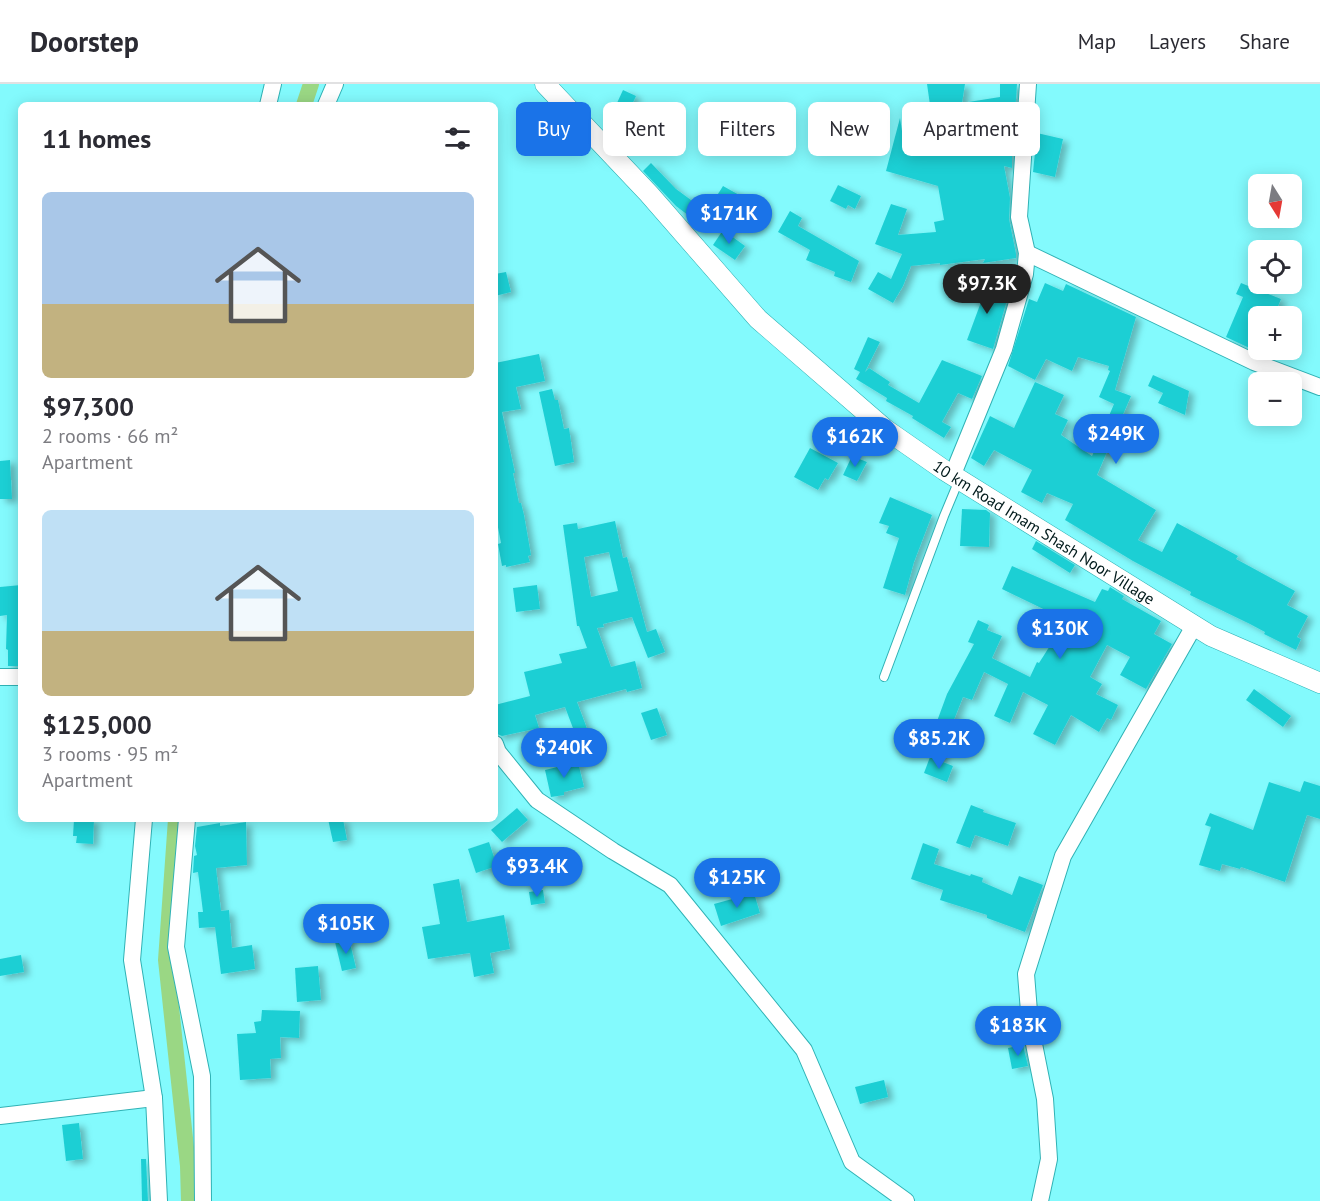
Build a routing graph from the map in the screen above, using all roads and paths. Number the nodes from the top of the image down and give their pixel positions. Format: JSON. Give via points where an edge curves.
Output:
{"nodes":[{"id":1,"x":273,"y":84,"type":"edge"},
{"id":2,"x":335,"y":84,"type":"edge"},
{"id":3,"x":545,"y":84,"type":"edge"},
{"id":4,"x":1028,"y":84,"type":"edge"},
{"id":5,"x":269,"y":102,"type":"edge"},
{"id":6,"x":327,"y":102,"type":"edge"},
{"id":7,"x":1027,"y":253,"type":"junction"},
{"id":8,"x":1320,"y":387,"type":"edge"},
{"id":9,"x":956,"y":477,"type":"junction"},
{"id":10,"x":1194,"y":626,"type":"junction"},
{"id":11,"x":1,"y":677,"type":"edge"},
{"id":12,"x":18,"y":677,"type":"edge"},
{"id":13,"x":884,"y":677,"type":"dead end"},
{"id":14,"x":1320,"y":683,"type":"edge"},
{"id":15,"x":498,"y":752,"type":"edge"},
{"id":16,"x":144,"y":822,"type":"edge"},
{"id":17,"x":187,"y":822,"type":"edge"},
{"id":18,"x":154,"y":1098,"type":"junction"},
{"id":19,"x":0,"y":1116,"type":"edge"},
{"id":20,"x":159,"y":1201,"type":"edge"},
{"id":21,"x":203,"y":1201,"type":"edge"},
{"id":22,"x":906,"y":1201,"type":"edge"},
{"id":23,"x":1040,"y":1201,"type":"edge"}],
"edges":[{"from":1,"to":5,"type":"street"},
{"from":2,"to":6,"type":"street"},
{"from":3,"to":9,"type":"street","name":"10 km Road Imam Shash Noor Village","via":[[649,194],[758,319],[885,429]]},
{"from":4,"to":7,"type":"street","via":[[1019,217]]},
{"from":7,"to":8,"type":"street","via":[[1254,362]]},
{"from":7,"to":9,"type":"street","via":[[1004,349]]},
{"from":9,"to":10,"type":"street","name":"10 km Road Imam Shash Noor Village"},
{"from":9,"to":13,"type":"lane"},
{"from":10,"to":14,"type":"street","name":"10 km Road Imam Shash Noor Village"},
{"from":10,"to":23,"type":"street","via":[[1063,856],[1026,974],[1030,1024],[1045,1099],[1049,1159]]},
{"from":11,"to":12,"type":"street"},
{"from":15,"to":22,"type":"street","via":[[537,800],[670,885],[804,1050],[852,1162]]},
{"from":16,"to":18,"type":"street","via":[[132,960]]},
{"from":17,"to":21,"type":"street","via":[[176,947],[202,1076]]},
{"from":18,"to":19,"type":"street"},
{"from":18,"to":20,"type":"street"}]}
